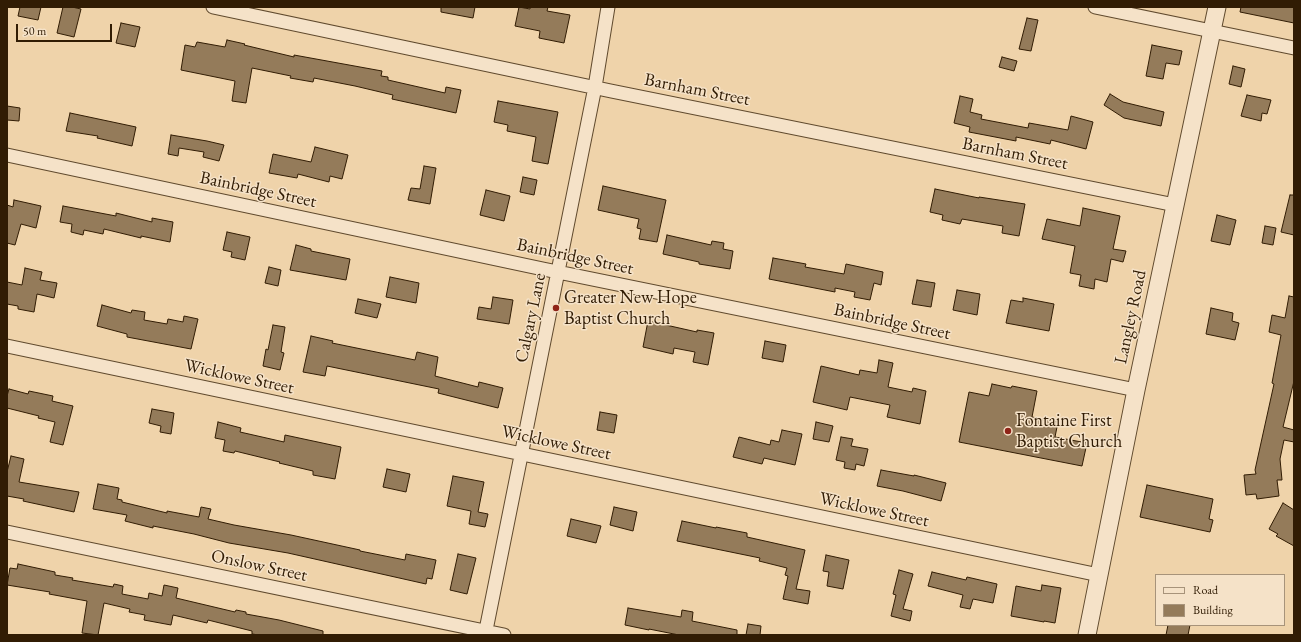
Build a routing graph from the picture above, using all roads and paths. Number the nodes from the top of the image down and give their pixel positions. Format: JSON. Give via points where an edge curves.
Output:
{"nodes":[{"id":1,"x":213,"y":7,"type":"edge"},
{"id":2,"x":608,"y":7,"type":"edge"},
{"id":3,"x":1095,"y":7,"type":"edge"},
{"id":4,"x":1217,"y":7,"type":"edge"},
{"id":5,"x":1212,"y":31,"type":"junction"},
{"id":6,"x":1294,"y":48,"type":"edge"},
{"id":7,"x":595,"y":87,"type":"junction"},
{"id":8,"x":7,"y":155,"type":"edge"},
{"id":9,"x":1175,"y":205,"type":"junction"},
{"id":10,"x":559,"y":272,"type":"junction"},
{"id":11,"x":7,"y":346,"type":"edge"},
{"id":12,"x":1136,"y":390,"type":"junction"},
{"id":13,"x":521,"y":454,"type":"junction"},
{"id":14,"x":7,"y":532,"type":"edge"},
{"id":15,"x":1099,"y":575,"type":"junction"},
{"id":16,"x":486,"y":633,"type":"edge"},
{"id":17,"x":504,"y":635,"type":"edge"},
{"id":18,"x":1087,"y":635,"type":"edge"}],
"edges":[{"from":1,"to":7,"type":"street","name":"Barnham Street"},
{"from":2,"to":7,"type":"street","name":"Calgary Lane"},
{"from":3,"to":5,"type":"street"},
{"from":4,"to":5,"type":"street","name":"Langley Road"},
{"from":5,"to":6,"type":"street"},
{"from":5,"to":9,"type":"street","name":"Langley Road"},
{"from":7,"to":9,"type":"street","name":"Barnham Street"},
{"from":7,"to":10,"type":"street","name":"Calgary Lane"},
{"from":8,"to":10,"type":"street","name":"Bainbridge Street"},
{"from":9,"to":12,"type":"street","name":"Langley Road"},
{"from":10,"to":12,"type":"street","name":"Bainbridge Street"},
{"from":10,"to":13,"type":"street","name":"Calgary Lane"},
{"from":11,"to":13,"type":"street","name":"Wicklowe Street"},
{"from":12,"to":15,"type":"street","name":"Langley Road"},
{"from":13,"to":15,"type":"street","name":"Wicklowe Street"},
{"from":13,"to":16,"type":"street","name":"Calgary Lane"},
{"from":14,"to":16,"type":"street","name":"Onslow Street"},
{"from":15,"to":18,"type":"street","name":"Langley Road"},
{"from":16,"to":17,"type":"street","name":"Onslow Street"}]}
